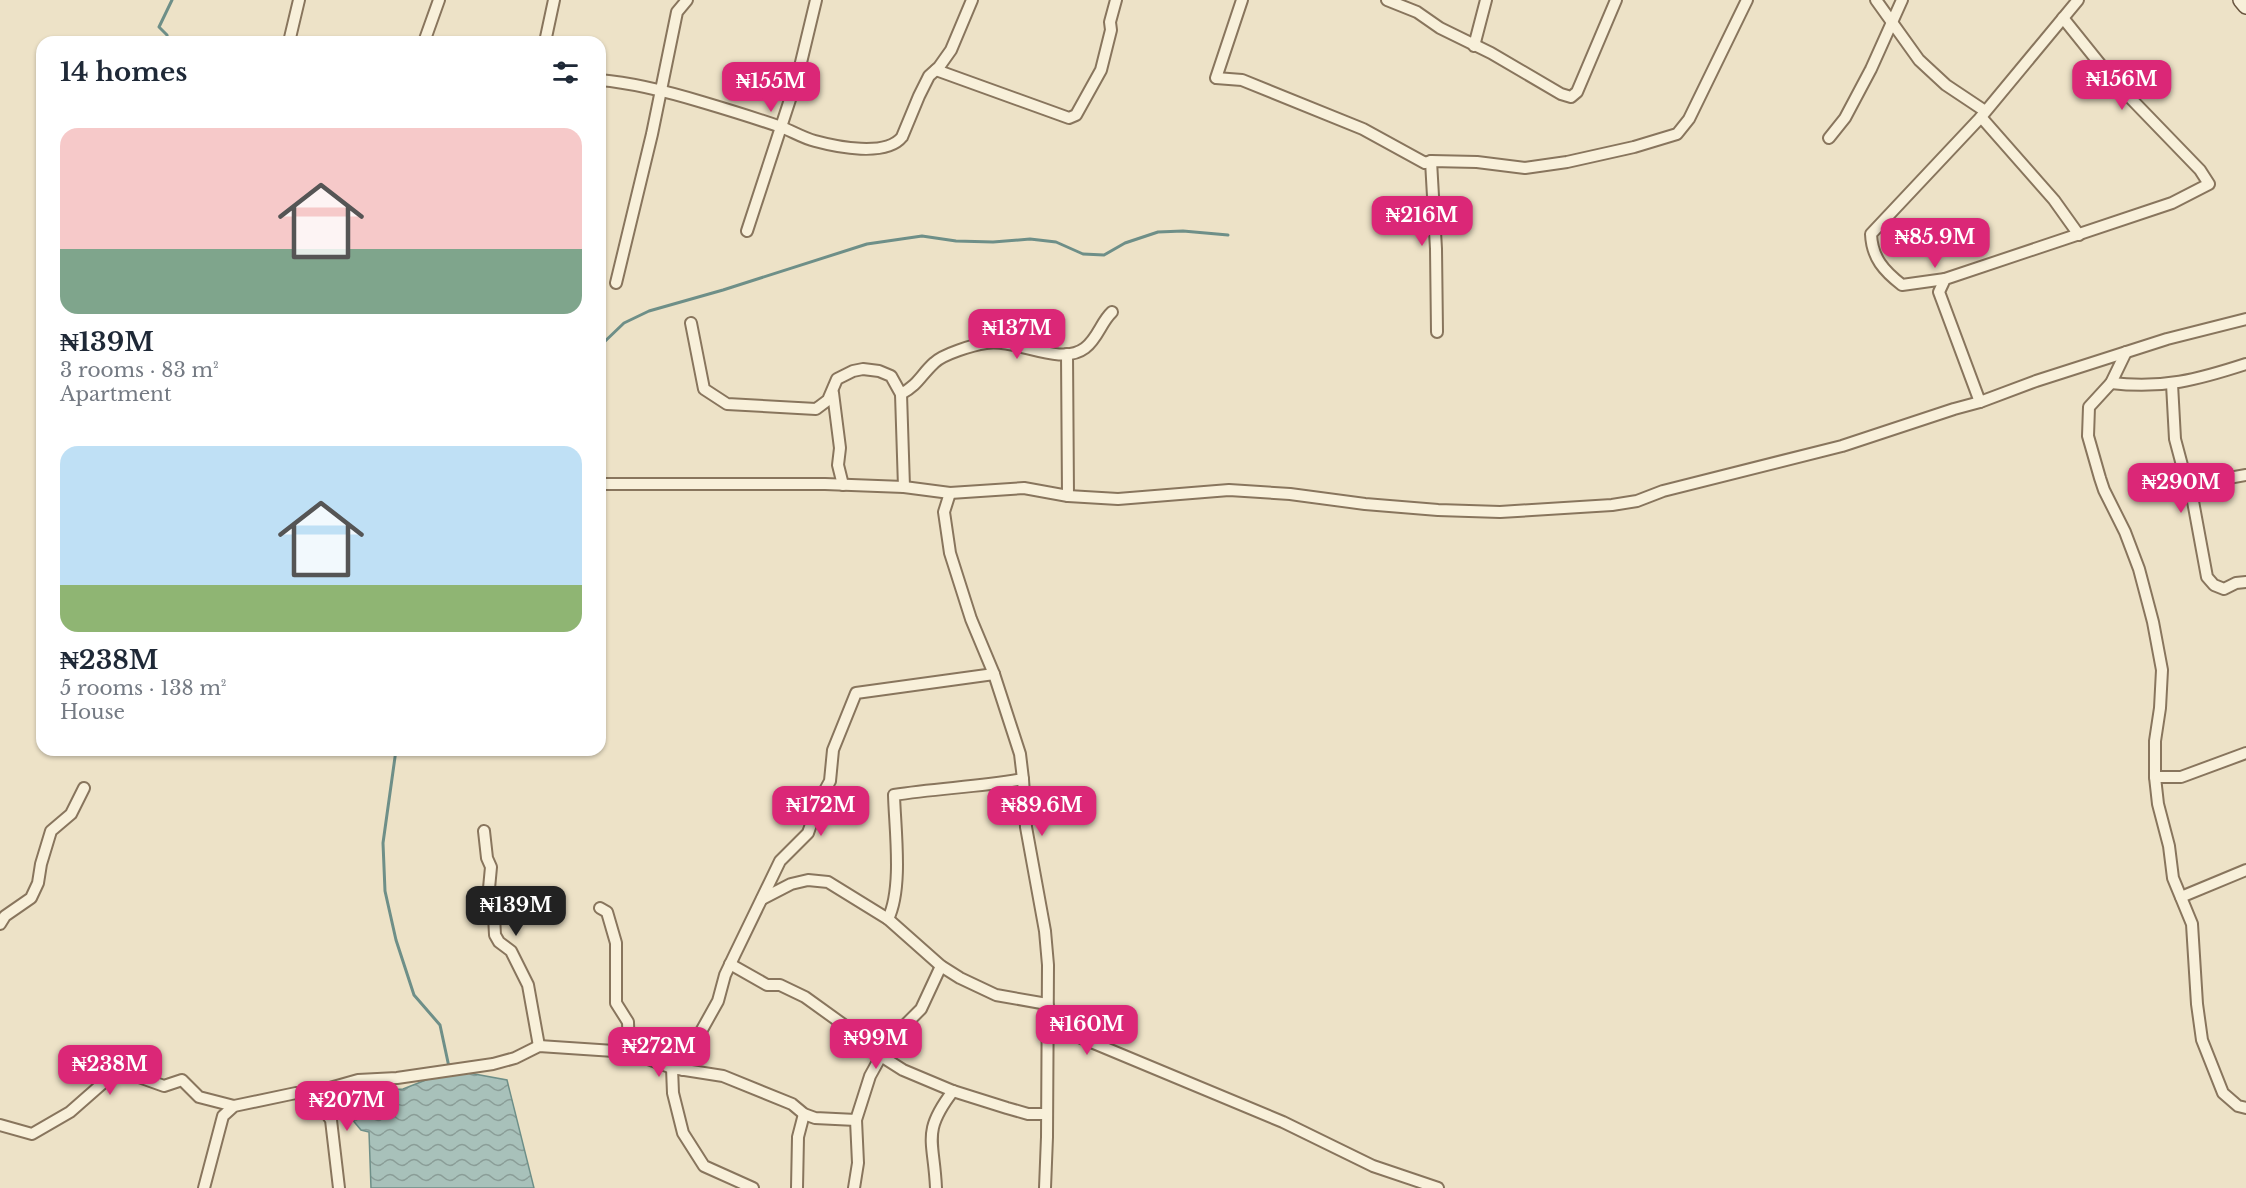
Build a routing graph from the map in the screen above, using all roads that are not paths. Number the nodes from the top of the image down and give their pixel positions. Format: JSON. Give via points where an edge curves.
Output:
{"nodes":[{"id":1,"x":299,"y":0,"type":"edge"},
{"id":2,"x":439,"y":0,"type":"edge"},
{"id":3,"x":554,"y":0,"type":"edge"},
{"id":4,"x":687,"y":0,"type":"edge"},
{"id":5,"x":816,"y":0,"type":"edge"},
{"id":6,"x":972,"y":0,"type":"edge"},
{"id":7,"x":1116,"y":0,"type":"edge"},
{"id":8,"x":1242,"y":0,"type":"edge"},
{"id":9,"x":1387,"y":0,"type":"edge"},
{"id":10,"x":1486,"y":0,"type":"edge"},
{"id":11,"x":1616,"y":0,"type":"edge"},
{"id":12,"x":1747,"y":0,"type":"edge"},
{"id":13,"x":1876,"y":0,"type":"edge"},
{"id":14,"x":1902,"y":0,"type":"edge"},
{"id":15,"x":2078,"y":0,"type":"edge"},
{"id":16,"x":2241,"y":0,"type":"edge"},
{"id":17,"x":2246,"y":6,"type":"edge"},
{"id":18,"x":2063,"y":18,"type":"junction"},
{"id":19,"x":1891,"y":23,"type":"junction"},
{"id":20,"x":290,"y":36,"type":"edge"},
{"id":21,"x":426,"y":36,"type":"edge"},
{"id":22,"x":546,"y":36,"type":"edge"},
{"id":23,"x":1474,"y":46,"type":"junction"},
{"id":24,"x":936,"y":70,"type":"junction"},
{"id":25,"x":606,"y":81,"type":"edge"},
{"id":26,"x":662,"y":91,"type":"junction"},
{"id":27,"x":1983,"y":114,"type":"junction"},
{"id":28,"x":781,"y":127,"type":"junction"},
{"id":29,"x":1829,"y":138,"type":"dead end"},
{"id":30,"x":1431,"y":161,"type":"junction"},
{"id":31,"x":747,"y":231,"type":"dead end"},
{"id":32,"x":2079,"y":235,"type":"junction"},
{"id":33,"x":1945,"y":279,"type":"junction"},
{"id":34,"x":616,"y":284,"type":"dead end"},
{"id":35,"x":1112,"y":312,"type":"dead end"},
{"id":36,"x":2246,"y":319,"type":"edge"},
{"id":37,"x":691,"y":323,"type":"dead end"},
{"id":38,"x":1437,"y":332,"type":"dead end"},
{"id":39,"x":2126,"y":352,"type":"junction"},
{"id":40,"x":1067,"y":354,"type":"junction"},
{"id":41,"x":2246,"y":364,"type":"edge"},
{"id":42,"x":2111,"y":382,"type":"junction"},
{"id":43,"x":2172,"y":384,"type":"junction"},
{"id":44,"x":833,"y":393,"type":"junction"},
{"id":45,"x":901,"y":394,"type":"junction"},
{"id":46,"x":1980,"y":402,"type":"junction"},
{"id":47,"x":2246,"y":475,"type":"edge"},
{"id":48,"x":606,"y":484,"type":"edge"},
{"id":49,"x":843,"y":485,"type":"junction"},
{"id":50,"x":2190,"y":486,"type":"junction"},
{"id":51,"x":904,"y":487,"type":"junction"},
{"id":52,"x":950,"y":493,"type":"junction"},
{"id":53,"x":1068,"y":496,"type":"junction"},
{"id":54,"x":2246,"y":582,"type":"edge"},
{"id":55,"x":994,"y":674,"type":"junction"},
{"id":56,"x":2246,"y":753,"type":"edge"},
{"id":57,"x":2155,"y":777,"type":"junction"},
{"id":58,"x":1023,"y":779,"type":"junction"},
{"id":59,"x":84,"y":788,"type":"dead end"},
{"id":60,"x":484,"y":831,"type":"dead end"},
{"id":61,"x":2246,"y":870,"type":"edge"},
{"id":62,"x":2181,"y":897,"type":"junction"},
{"id":63,"x":762,"y":899,"type":"junction"},
{"id":64,"x":600,"y":908,"type":"dead end"},
{"id":65,"x":888,"y":919,"type":"junction"},
{"id":66,"x":0,"y":924,"type":"edge"},
{"id":67,"x":730,"y":964,"type":"junction"},
{"id":68,"x":941,"y":966,"type":"junction"},
{"id":69,"x":1047,"y":1004,"type":"junction"},
{"id":70,"x":539,"y":1046,"type":"junction"},
{"id":71,"x":629,"y":1052,"type":"junction"},
{"id":72,"x":881,"y":1056,"type":"junction"},
{"id":73,"x":678,"y":1069,"type":"junction"},
{"id":74,"x":953,"y":1091,"type":"junction"},
{"id":75,"x":312,"y":1093,"type":"junction"},
{"id":76,"x":234,"y":1106,"type":"junction"},
{"id":77,"x":2246,"y":1108,"type":"edge"},
{"id":78,"x":804,"y":1114,"type":"junction"},
{"id":79,"x":1047,"y":1114,"type":"junction"},
{"id":80,"x":856,"y":1120,"type":"junction"},
{"id":81,"x":0,"y":1125,"type":"edge"},
{"id":82,"x":204,"y":1188,"type":"edge"},
{"id":83,"x":339,"y":1188,"type":"edge"},
{"id":84,"x":753,"y":1188,"type":"edge"},
{"id":85,"x":797,"y":1188,"type":"edge"},
{"id":86,"x":854,"y":1188,"type":"edge"},
{"id":87,"x":936,"y":1188,"type":"edge"},
{"id":88,"x":1045,"y":1188,"type":"edge"},
{"id":89,"x":1438,"y":1188,"type":"edge"}],
"edges":[{"from":1,"to":20,"type":"street"},
{"from":2,"to":21,"type":"street"},
{"from":3,"to":22,"type":"street"},
{"from":4,"to":26,"type":"street","via":[[678,12]]},
{"from":5,"to":28,"type":"street","via":[[804,56]]},
{"from":6,"to":24,"type":"street","via":[[951,50]]},
{"from":7,"to":24,"type":"street","via":[[1101,70],[1076,115],[1069,118]]},
{"from":8,"to":30,"type":"street","via":[[1216,78],[1242,80],[1374,133],[1425,163]]},
{"from":9,"to":23,"type":"street","via":[[1404,5]]},
{"from":10,"to":23,"type":"street"},
{"from":11,"to":23,"type":"street","via":[[1574,96],[1561,94]]},
{"from":12,"to":30,"type":"street","via":[[1689,119],[1677,134],[1578,160],[1525,168]]},
{"from":13,"to":19,"type":"street"},
{"from":14,"to":19,"type":"street"},
{"from":15,"to":18,"type":"street"},
{"from":16,"to":17,"type":"street"},
{"from":18,"to":27,"type":"street"},
{"from":18,"to":32,"type":"street","via":[[2112,79],[2209,184],[2172,203]]},
{"from":19,"to":27,"type":"street","via":[[1919,60]]},
{"from":19,"to":29,"type":"street","via":[[1845,118]]},
{"from":24,"to":28,"type":"street","via":[[928,76],[902,138],[889,147],[869,149],[814,141]]},
{"from":25,"to":26,"type":"street"},
{"from":26,"to":28,"type":"street"},
{"from":26,"to":34,"type":"street"},
{"from":27,"to":32,"type":"street"},
{"from":27,"to":33,"type":"street","via":[[1871,234],[1872,247],[1885,272],[1902,285]]},
{"from":28,"to":31,"type":"street"},
{"from":30,"to":38,"type":"street"},
{"from":32,"to":33,"type":"street"},
{"from":33,"to":46,"type":"street","via":[[1939,292]]},
{"from":35,"to":40,"type":"street","via":[[1088,346]]},
{"from":36,"to":39,"type":"street"},
{"from":37,"to":44,"type":"street","via":[[704,389],[727,404],[816,410]]},
{"from":39,"to":42,"type":"street"},
{"from":39,"to":46,"type":"street"},
{"from":40,"to":45,"type":"street","via":[[986,343],[945,356],[915,386]]},
{"from":40,"to":53,"type":"street"},
{"from":41,"to":43,"type":"street"},
{"from":42,"to":43,"type":"street","via":[[2140,386]]},
{"from":42,"to":57,"type":"street","via":[[2088,407],[2088,436],[2104,490],[2139,568],[2153,622],[2162,670]]},
{"from":43,"to":50,"type":"street","via":[[2175,439]]},
{"from":44,"to":45,"type":"street","via":[[837,378],[863,369],[891,376]]},
{"from":44,"to":49,"type":"street"},
{"from":45,"to":51,"type":"street"},
{"from":46,"to":53,"type":"street","via":[[1842,446],[1612,505],[1500,512],[1438,510],[1229,490],[1118,500]]},
{"from":47,"to":50,"type":"street"},
{"from":48,"to":49,"type":"street"},
{"from":49,"to":51,"type":"street"},
{"from":50,"to":54,"type":"street","via":[[2207,577],[2224,589]]},
{"from":51,"to":52,"type":"street"},
{"from":52,"to":53,"type":"street","via":[[1024,488]]},
{"from":52,"to":55,"type":"street","via":[[945,512],[950,553]]},
{"from":55,"to":58,"type":"street","via":[[1020,754]]},
{"from":55,"to":63,"type":"street","via":[[856,693],[833,750],[830,781],[808,833],[780,861]]},
{"from":56,"to":57,"type":"street","via":[[2181,777]]},
{"from":57,"to":62,"type":"street","via":[[2173,878]]},
{"from":58,"to":65,"type":"street","via":[[894,795],[896,873],[894,908]]},
{"from":58,"to":69,"type":"street","via":[[1026,827],[1046,942]]},
{"from":59,"to":66,"type":"street","via":[[71,814],[51,831],[31,898]]},
{"from":60,"to":70,"type":"street","via":[[491,867],[488,898],[495,934],[512,951],[528,985]]},
{"from":61,"to":62,"type":"street"},
{"from":62,"to":77,"type":"street","via":[[2192,924],[2202,1040],[2223,1093]]},
{"from":63,"to":65,"type":"street","via":[[791,884],[808,880],[828,882]]},
{"from":63,"to":67,"type":"street"},
{"from":64,"to":71,"type":"street","via":[[607,912],[616,944],[616,1002],[627,1022]]},
{"from":65,"to":68,"type":"street"},
{"from":67,"to":72,"type":"street","via":[[767,985],[780,985],[805,997]]},
{"from":67,"to":73,"type":"street","via":[[718,1001]]},
{"from":68,"to":69,"type":"street","via":[[996,995]]},
{"from":68,"to":72,"type":"street","via":[[921,1009],[907,1023],[896,1045]]},
{"from":69,"to":79,"type":"street"},
{"from":69,"to":89,"type":"street","via":[[1055,1022],[1079,1037],[1283,1122],[1373,1166]]},
{"from":70,"to":71,"type":"street"},
{"from":70,"to":75,"type":"street","via":[[515,1058],[397,1078],[358,1080]]},
{"from":71,"to":73,"type":"street"},
{"from":72,"to":74,"type":"street"},
{"from":72,"to":80,"type":"street"},
{"from":73,"to":78,"type":"street","via":[[723,1076],[792,1104]]},
{"from":73,"to":84,"type":"street","via":[[673,1093],[683,1133],[705,1166]]},
{"from":74,"to":79,"type":"street","via":[[1028,1114]]},
{"from":74,"to":87,"type":"street","via":[[932,1125],[930,1142]]},
{"from":75,"to":76,"type":"street"},
{"from":75,"to":83,"type":"street","via":[[331,1120]]},
{"from":76,"to":81,"type":"street","via":[[199,1097],[182,1080],[164,1086],[125,1072],[103,1083],[70,1112],[32,1134]]},
{"from":76,"to":82,"type":"street","via":[[223,1116]]},
{"from":78,"to":80,"type":"street"},
{"from":78,"to":85,"type":"street","via":[[798,1137]]},
{"from":79,"to":88,"type":"street"},
{"from":80,"to":86,"type":"street","via":[[858,1163]]}]}
